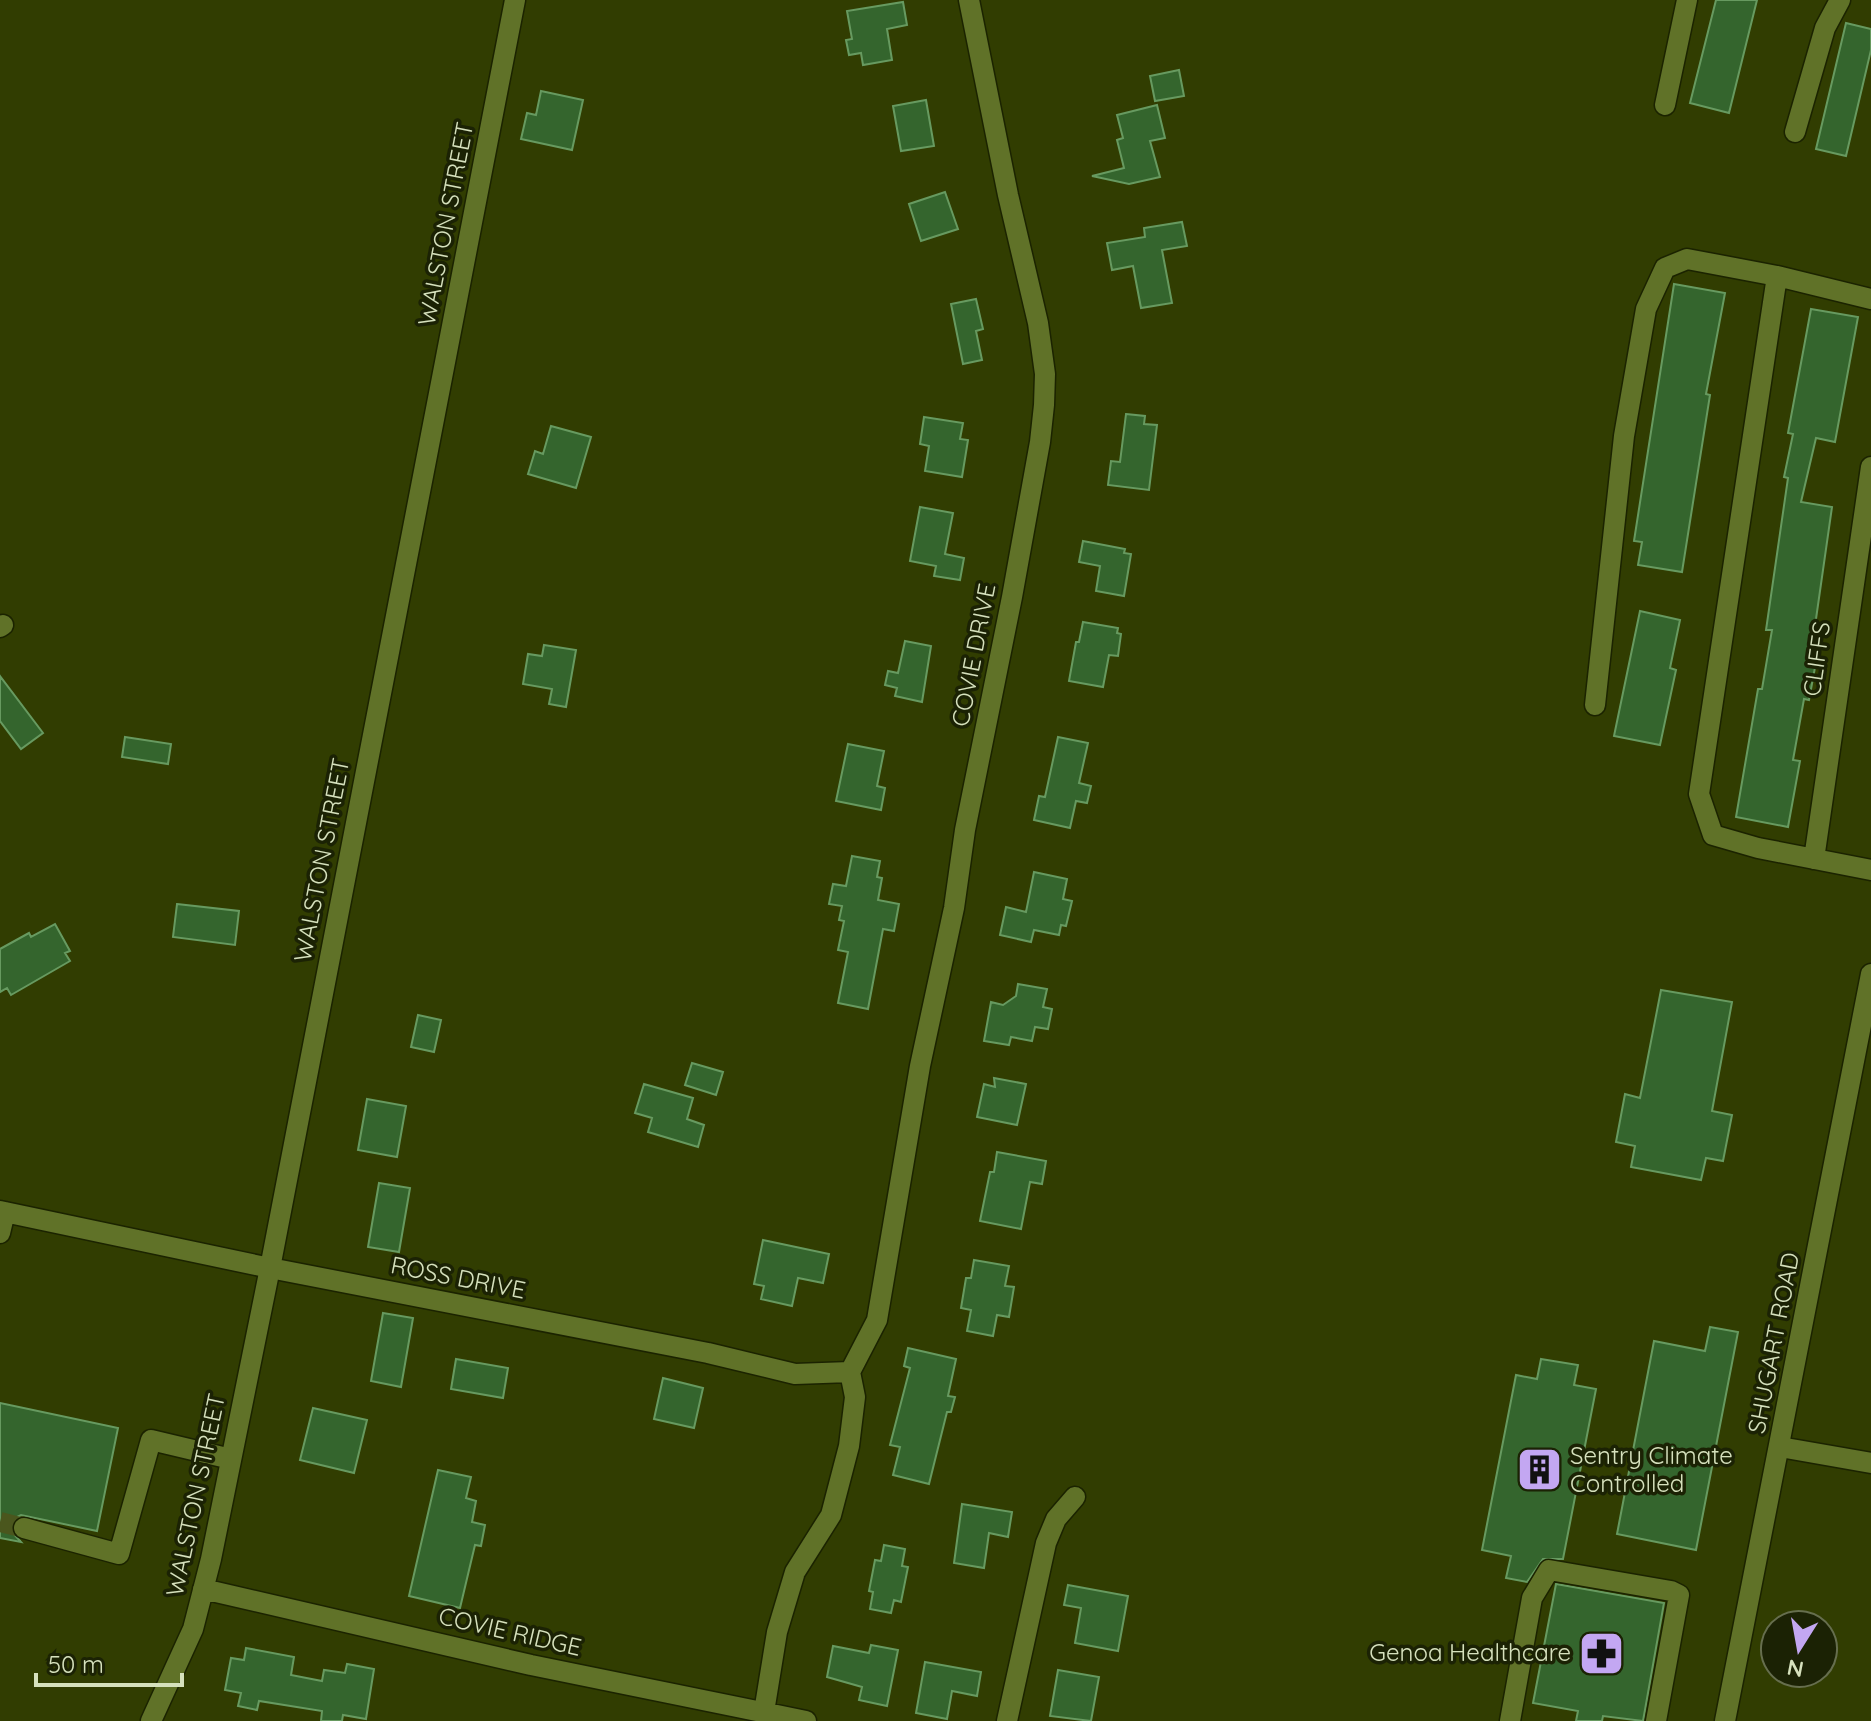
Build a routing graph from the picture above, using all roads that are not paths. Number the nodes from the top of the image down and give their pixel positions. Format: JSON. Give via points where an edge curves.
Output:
{"nodes":[{"id":1,"x":515,"y":0,"type":"edge"},
{"id":2,"x":969,"y":0,"type":"edge"},
{"id":3,"x":1687,"y":0,"type":"edge"},
{"id":4,"x":1840,"y":0,"type":"edge"},
{"id":5,"x":1665,"y":105,"type":"dead end"},
{"id":6,"x":1795,"y":132,"type":"dead end"},
{"id":7,"x":1777,"y":276,"type":"junction"},
{"id":8,"x":1871,"y":299,"type":"edge"},
{"id":9,"x":1871,"y":467,"type":"edge"},
{"id":10,"x":1595,"y":705,"type":"dead end"},
{"id":11,"x":1814,"y":859,"type":"junction"},
{"id":12,"x":1871,"y":870,"type":"edge"},
{"id":13,"x":1871,"y":974,"type":"edge"},
{"id":14,"x":2,"y":1211,"type":"edge"},
{"id":15,"x":0,"y":1233,"type":"edge"},
{"id":16,"x":270,"y":1268,"type":"junction"},
{"id":17,"x":850,"y":1372,"type":"junction"},
{"id":18,"x":1780,"y":1447,"type":"junction"},
{"id":19,"x":231,"y":1459,"type":"junction"},
{"id":20,"x":1871,"y":1463,"type":"edge"},
{"id":21,"x":1075,"y":1497,"type":"dead end"},
{"id":22,"x":24,"y":1528,"type":"tunnel mouth"},
{"id":23,"x":203,"y":1589,"type":"junction"},
{"id":24,"x":764,"y":1712,"type":"junction"},
{"id":25,"x":151,"y":1721,"type":"edge"},
{"id":26,"x":806,"y":1721,"type":"edge"},
{"id":27,"x":1007,"y":1721,"type":"edge"},
{"id":28,"x":1510,"y":1721,"type":"edge"},
{"id":29,"x":1656,"y":1721,"type":"edge"},
{"id":30,"x":1725,"y":1721,"type":"edge"}],
"edges":[{"from":1,"to":16,"type":"street","name":"WALSTON STREET"},
{"from":2,"to":17,"type":"street","name":"COVIE DRIVE","via":[[1042,344],[1044,405],[877,1320]]},
{"from":3,"to":5,"type":"street"},
{"from":4,"to":6,"type":"street","via":[[1825,28]]},
{"from":7,"to":8,"type":"street"},
{"from":7,"to":10,"type":"street","via":[[1687,259],[1665,268],[1646,309],[1624,436]]},
{"from":7,"to":11,"type":"street","via":[[1699,794],[1713,835]]},
{"from":9,"to":11,"type":"street","name":"CLIFFS"},
{"from":11,"to":12,"type":"street"},
{"from":13,"to":18,"type":"street","name":"SHUGART ROAD"},
{"from":14,"to":15,"type":"street"},
{"from":14,"to":16,"type":"street","name":"ROSS DRIVE"},
{"from":16,"to":17,"type":"street","name":"ROSS DRIVE","via":[[795,1374]]},
{"from":16,"to":19,"type":"street","name":"WALSTON STREET"},
{"from":17,"to":24,"type":"street","via":[[855,1397],[849,1446],[831,1515],[795,1572],[777,1632]]},
{"from":18,"to":20,"type":"street"},
{"from":18,"to":30,"type":"street","name":"SHUGART ROAD"},
{"from":19,"to":22,"type":"street","via":[[151,1440],[119,1554]]},
{"from":19,"to":23,"type":"street","name":"WALSTON STREET"},
{"from":21,"to":27,"type":"street","via":[[1056,1519],[1046,1543]]},
{"from":23,"to":24,"type":"street","name":"COVIE RIDGE"},
{"from":23,"to":25,"type":"street","name":"WALSTON STREET","via":[[193,1629]]},
{"from":24,"to":26,"type":"street","name":"COVIE RIDGE"},
{"from":28,"to":29,"type":"street","via":[[1532,1598],[1549,1570],[1679,1595]]}]}
